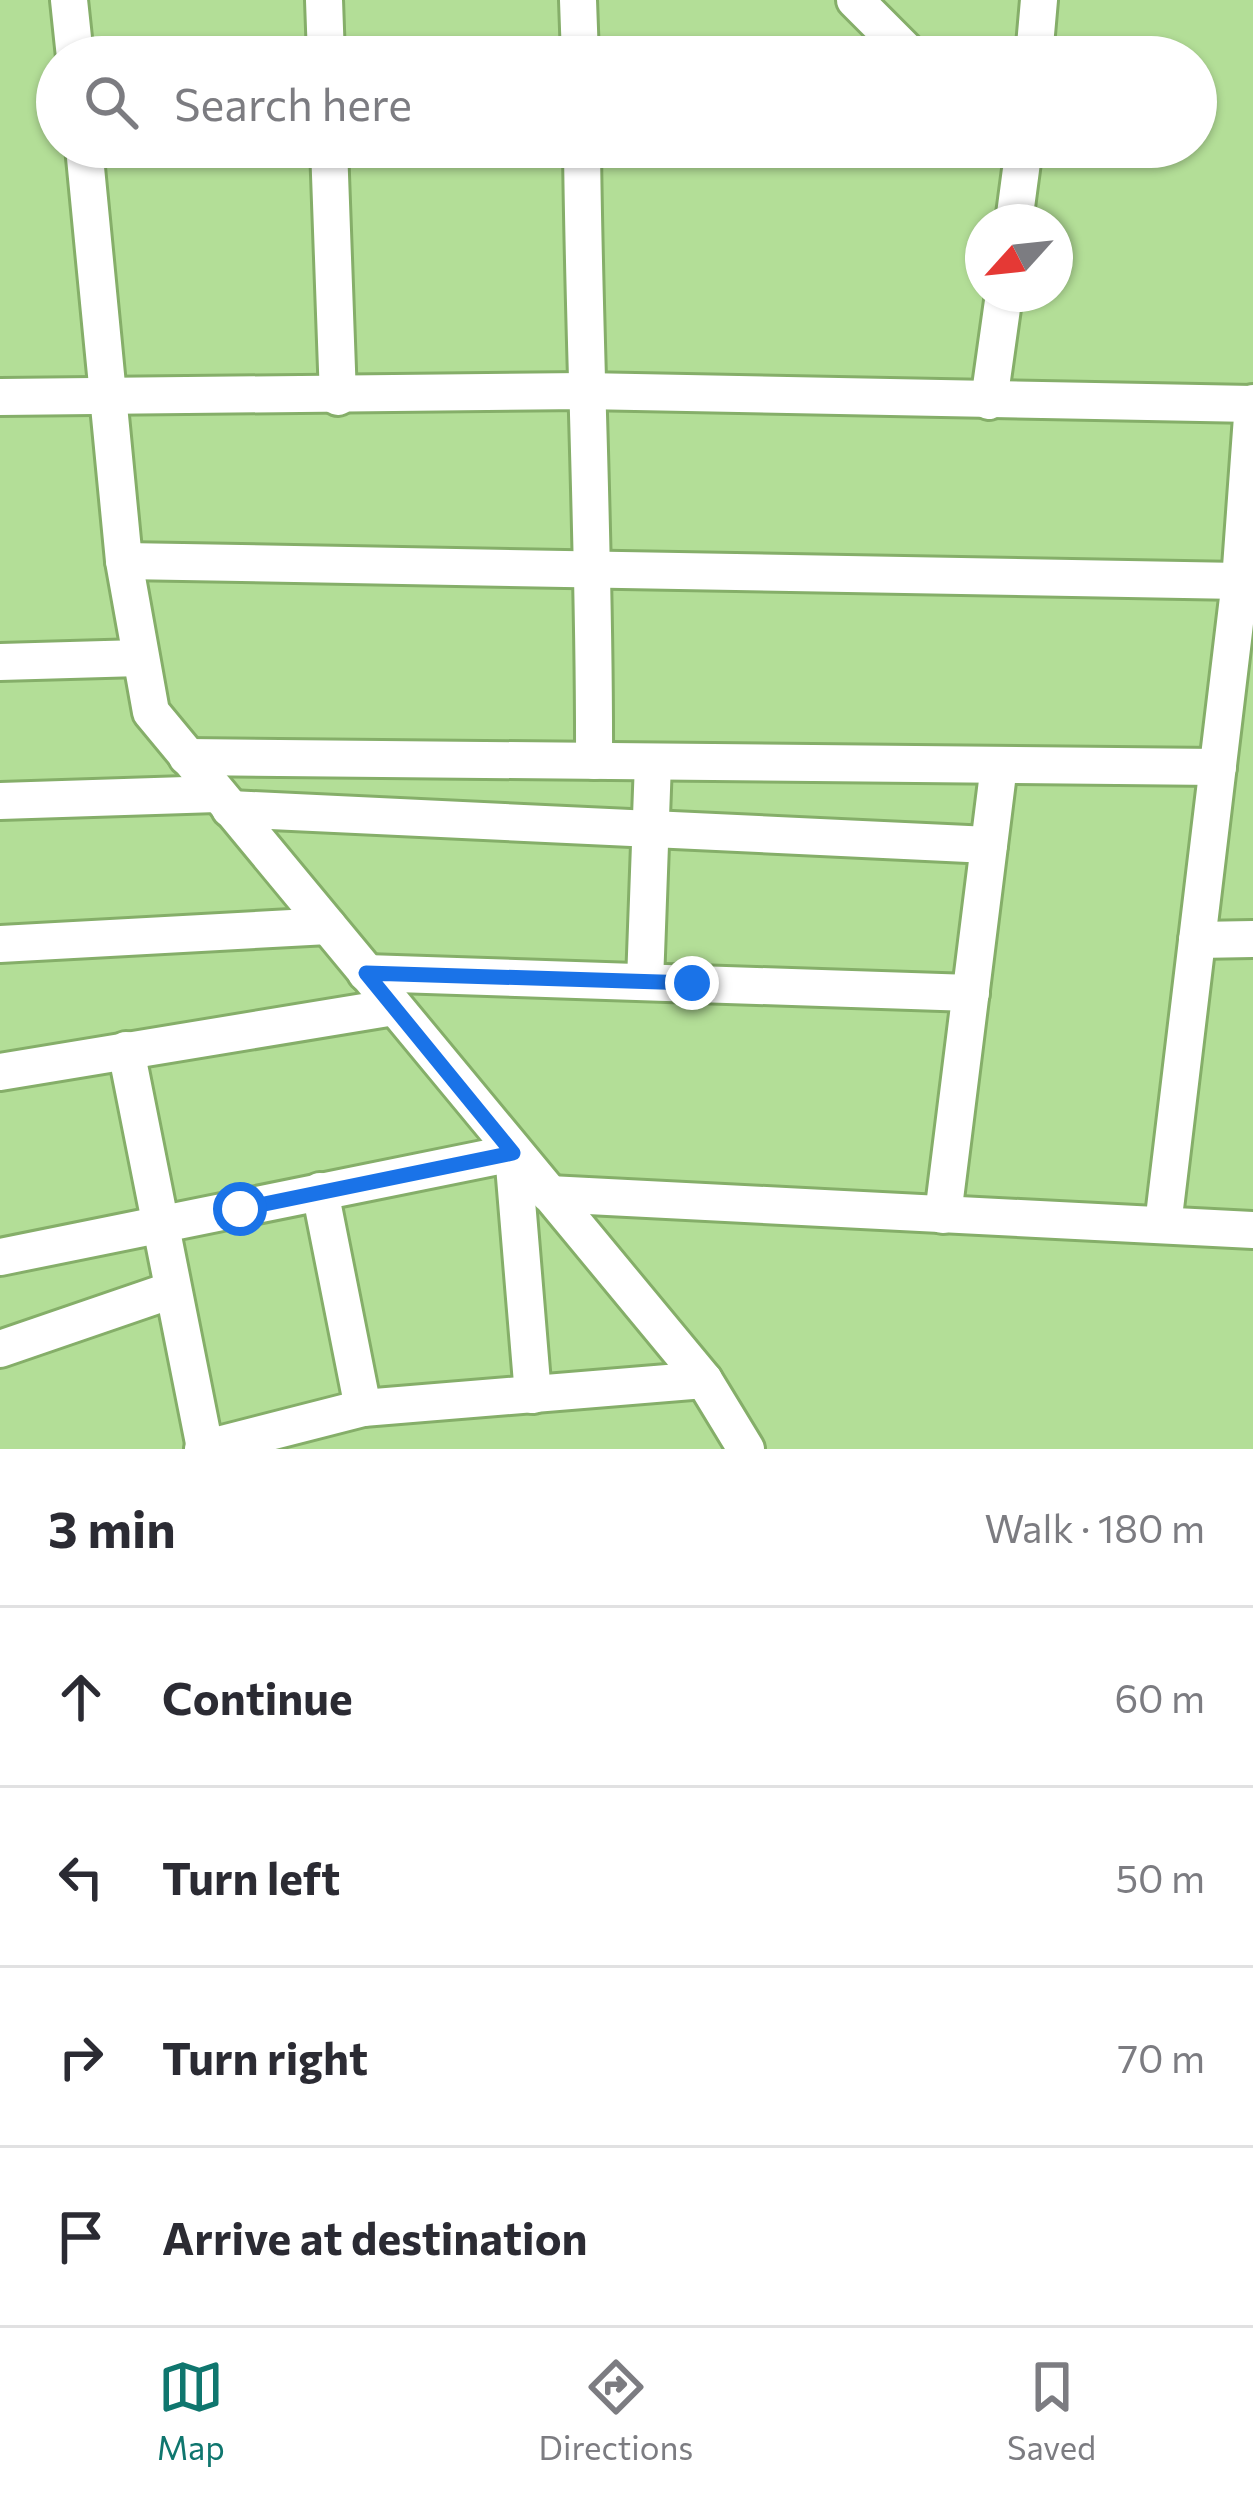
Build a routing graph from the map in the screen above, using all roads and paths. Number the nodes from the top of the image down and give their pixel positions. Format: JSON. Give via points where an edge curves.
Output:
{"nodes":[{"id":1,"x":69,"y":0,"type":"edge"},
{"id":2,"x":324,"y":0,"type":"edge"},
{"id":3,"x":578,"y":0,"type":"edge"},
{"id":4,"x":855,"y":0,"type":"edge"},
{"id":5,"x":1040,"y":0,"type":"edge"},
{"id":6,"x":73,"y":36,"type":"edge"},
{"id":7,"x":325,"y":36,"type":"edge"},
{"id":8,"x":579,"y":36,"type":"edge"},
{"id":9,"x":891,"y":36,"type":"edge"},
{"id":10,"x":1036,"y":36,"type":"edge"},
{"id":11,"x":86,"y":168,"type":"edge"},
{"id":12,"x":330,"y":168,"type":"edge"},
{"id":13,"x":582,"y":168,"type":"edge"},
{"id":14,"x":1021,"y":168,"type":"edge"},
{"id":15,"x":1016,"y":204,"type":"edge"},
{"id":16,"x":1001,"y":312,"type":"edge"},
{"id":17,"x":584,"y":392,"type":"junction"},
{"id":18,"x":338,"y":397,"type":"junction"},
{"id":19,"x":0,"y":398,"type":"edge"},
{"id":20,"x":109,"y":400,"type":"junction"},
{"id":21,"x":989,"y":401,"type":"junction"},
{"id":22,"x":1253,"y":404,"type":"edge"},
{"id":23,"x":124,"y":562,"type":"junction"},
{"id":24,"x":595,"y":567,"type":"junction"},
{"id":25,"x":1240,"y":581,"type":"junction"},
{"id":26,"x":140,"y":658,"type":"junction"},
{"id":27,"x":0,"y":662,"type":"edge"},
{"id":28,"x":187,"y":757,"type":"junction"},
{"id":29,"x":595,"y":761,"type":"junction"},
{"id":30,"x":653,"y":762,"type":"junction"},
{"id":31,"x":999,"y":765,"type":"junction"},
{"id":32,"x":1217,"y":777,"type":"junction"},
{"id":33,"x":1253,"y":786,"type":"edge"},
{"id":34,"x":0,"y":801,"type":"edge"},
{"id":35,"x":224,"y":801,"type":"junction"},
{"id":36,"x":650,"y":829,"type":"junction"},
{"id":37,"x":989,"y":845,"type":"junction"},
{"id":38,"x":328,"y":926,"type":"junction"},
{"id":39,"x":1253,"y":939,"type":"edge"},
{"id":40,"x":1197,"y":940,"type":"junction"},
{"id":41,"x":0,"y":944,"type":"edge"},
{"id":42,"x":366,"y":973,"type":"junction"},
{"id":43,"x":645,"y":982,"type":"junction"},
{"id":44,"x":971,"y":993,"type":"junction"},
{"id":45,"x":394,"y":1007,"type":"junction"},
{"id":46,"x":126,"y":1050,"type":"junction"},
{"id":47,"x":0,"y":1072,"type":"edge"},
{"id":48,"x":513,"y":1153,"type":"junction"},
{"id":49,"x":320,"y":1191,"type":"junction"},
{"id":50,"x":549,"y":1194,"type":"junction"},
{"id":51,"x":943,"y":1215,"type":"junction"},
{"id":52,"x":1163,"y":1225,"type":"junction"},
{"id":53,"x":160,"y":1227,"type":"junction"},
{"id":54,"x":1253,"y":1230,"type":"edge"},
{"id":55,"x":0,"y":1257,"type":"edge"},
{"id":56,"x":172,"y":1290,"type":"junction"},
{"id":57,"x":0,"y":1349,"type":"edge"},
{"id":58,"x":704,"y":1380,"type":"junction"},
{"id":59,"x":533,"y":1395,"type":"junction"},
{"id":60,"x":363,"y":1408,"type":"junction"},
{"id":61,"x":204,"y":1449,"type":"edge"},
{"id":62,"x":746,"y":1449,"type":"edge"}],
"edges":[{"from":1,"to":6,"type":"street"},
{"from":2,"to":7,"type":"street"},
{"from":3,"to":8,"type":"street"},
{"from":4,"to":9,"type":"street"},
{"from":5,"to":10,"type":"street"},
{"from":11,"to":20,"type":"street"},
{"from":12,"to":18,"type":"street"},
{"from":13,"to":17,"type":"street"},
{"from":14,"to":15,"type":"street"},
{"from":16,"to":21,"type":"street"},
{"from":17,"to":18,"type":"street"},
{"from":17,"to":21,"type":"street"},
{"from":17,"to":24,"type":"street"},
{"from":18,"to":20,"type":"street"},
{"from":19,"to":20,"type":"street"},
{"from":20,"to":23,"type":"street"},
{"from":21,"to":22,"type":"street"},
{"from":22,"to":25,"type":"street"},
{"from":23,"to":24,"type":"street"},
{"from":23,"to":26,"type":"street"},
{"from":24,"to":25,"type":"street"},
{"from":24,"to":29,"type":"street"},
{"from":25,"to":32,"type":"street"},
{"from":26,"to":27,"type":"street"},
{"from":26,"to":28,"type":"street","via":[[151,712]]},
{"from":28,"to":29,"type":"street"},
{"from":28,"to":35,"type":"street"},
{"from":29,"to":30,"type":"street"},
{"from":30,"to":31,"type":"street"},
{"from":30,"to":36,"type":"street"},
{"from":31,"to":32,"type":"street"},
{"from":31,"to":37,"type":"street"},
{"from":32,"to":33,"type":"street"},
{"from":32,"to":40,"type":"street"},
{"from":34,"to":35,"type":"street"},
{"from":35,"to":36,"type":"street"},
{"from":35,"to":38,"type":"street"},
{"from":36,"to":37,"type":"street"},
{"from":36,"to":43,"type":"street"},
{"from":37,"to":44,"type":"street"},
{"from":38,"to":41,"type":"street"},
{"from":38,"to":42,"type":"street"},
{"from":39,"to":40,"type":"street"},
{"from":40,"to":52,"type":"street"},
{"from":42,"to":43,"type":"street"},
{"from":42,"to":45,"type":"street"},
{"from":43,"to":44,"type":"street"},
{"from":44,"to":51,"type":"street"},
{"from":45,"to":46,"type":"street"},
{"from":45,"to":48,"type":"street"},
{"from":46,"to":47,"type":"street"},
{"from":46,"to":53,"type":"street"},
{"from":48,"to":49,"type":"street"},
{"from":48,"to":50,"type":"street"},
{"from":48,"to":59,"type":"street"},
{"from":49,"to":53,"type":"street"},
{"from":49,"to":60,"type":"street"},
{"from":50,"to":51,"type":"street"},
{"from":50,"to":58,"type":"street"},
{"from":51,"to":52,"type":"street"},
{"from":52,"to":54,"type":"street"},
{"from":53,"to":55,"type":"street"},
{"from":53,"to":56,"type":"street"},
{"from":56,"to":57,"type":"street"},
{"from":56,"to":61,"type":"street"},
{"from":58,"to":59,"type":"street"},
{"from":58,"to":62,"type":"street"},
{"from":59,"to":60,"type":"street"},
{"from":60,"to":61,"type":"street"}]}
